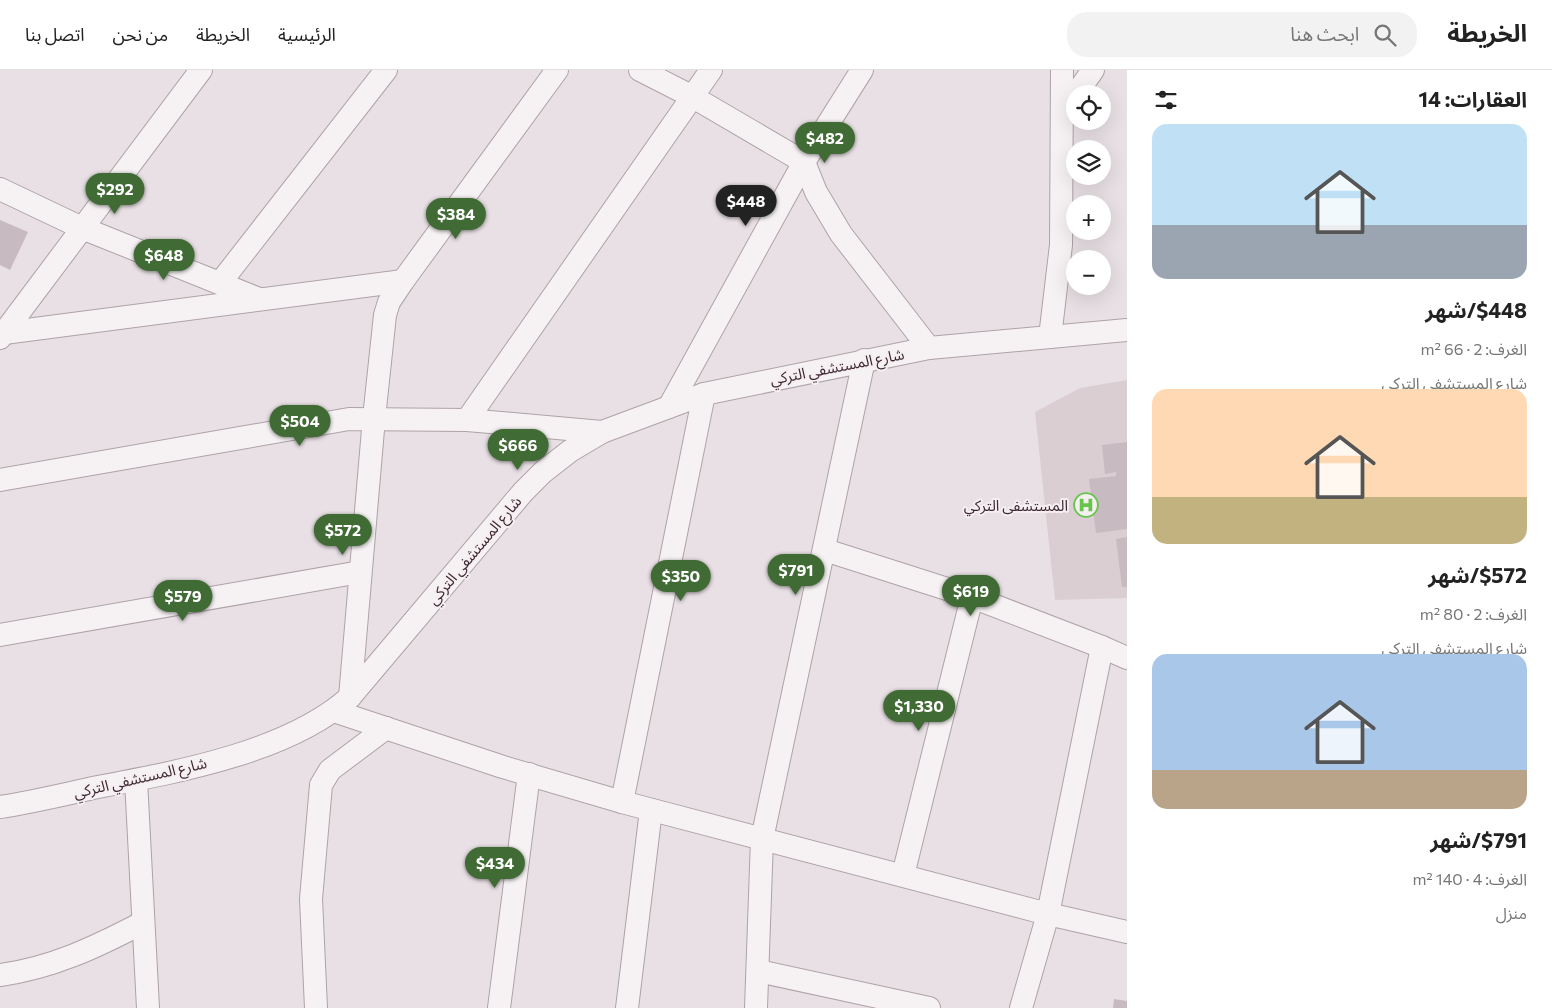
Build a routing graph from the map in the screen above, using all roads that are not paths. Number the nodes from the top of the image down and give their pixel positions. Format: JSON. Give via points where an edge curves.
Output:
{"nodes":[{"id":1,"x":201,"y":70,"type":"edge"},
{"id":2,"x":386,"y":70,"type":"edge"},
{"id":3,"x":557,"y":70,"type":"edge"},
{"id":4,"x":640,"y":70,"type":"edge"},
{"id":5,"x":711,"y":70,"type":"edge"},
{"id":6,"x":862,"y":70,"type":"edge"},
{"id":7,"x":1062,"y":70,"type":"edge"},
{"id":8,"x":1094,"y":70,"type":"edge"},
{"id":9,"x":1066,"y":85,"type":"edge"},
{"id":10,"x":1082,"y":85,"type":"edge"},
{"id":11,"x":693,"y":97,"type":"junction"},
{"id":12,"x":1069,"y":130,"type":"edge"},
{"id":13,"x":804,"y":162,"type":"junction"},
{"id":14,"x":0,"y":189,"type":"edge"},
{"id":15,"x":82,"y":228,"type":"junction"},
{"id":16,"x":403,"y":281,"type":"junction"},
{"id":17,"x":220,"y":283,"type":"junction"},
{"id":18,"x":259,"y":300,"type":"junction"},
{"id":19,"x":1127,"y":330,"type":"edge"},
{"id":20,"x":2,"y":336,"type":"edge"},
{"id":21,"x":1050,"y":337,"type":"junction"},
{"id":22,"x":929,"y":348,"type":"junction"},
{"id":23,"x":864,"y":360,"type":"junction"},
{"id":24,"x":704,"y":394,"type":"junction"},
{"id":25,"x":669,"y":407,"type":"junction"},
{"id":26,"x":374,"y":418,"type":"junction"},
{"id":27,"x":467,"y":420,"type":"junction"},
{"id":28,"x":602,"y":432,"type":"junction"},
{"id":29,"x":0,"y":480,"type":"edge"},
{"id":30,"x":825,"y":550,"type":"junction"},
{"id":31,"x":360,"y":572,"type":"junction"},
{"id":32,"x":972,"y":597,"type":"junction"},
{"id":33,"x":0,"y":635,"type":"edge"},
{"id":34,"x":1102,"y":647,"type":"junction"},
{"id":35,"x":1127,"y":658,"type":"edge"},
{"id":36,"x":342,"y":704,"type":"junction"},
{"id":37,"x":386,"y":728,"type":"junction"},
{"id":38,"x":529,"y":774,"type":"junction"},
{"id":39,"x":136,"y":780,"type":"junction"},
{"id":40,"x":622,"y":802,"type":"junction"},
{"id":41,"x":0,"y":807,"type":"edge"},
{"id":42,"x":651,"y":810,"type":"junction"},
{"id":43,"x":762,"y":839,"type":"junction"},
{"id":44,"x":904,"y":875,"type":"junction"},
{"id":45,"x":1048,"y":914,"type":"junction"},
{"id":46,"x":142,"y":923,"type":"junction"},
{"id":47,"x":1127,"y":932,"type":"edge"},
{"id":48,"x":758,"y":971,"type":"junction"},
{"id":49,"x":0,"y":975,"type":"edge"},
{"id":50,"x":148,"y":1008,"type":"edge"},
{"id":51,"x":316,"y":1008,"type":"edge"},
{"id":52,"x":499,"y":1008,"type":"edge"},
{"id":53,"x":627,"y":1008,"type":"edge"},
{"id":54,"x":756,"y":1008,"type":"edge"},
{"id":55,"x":929,"y":1008,"type":"edge"},
{"id":56,"x":1021,"y":1008,"type":"edge"}],
"edges":[{"from":1,"to":15,"type":"street"},
{"from":2,"to":17,"type":"street"},
{"from":3,"to":16,"type":"street"},
{"from":4,"to":11,"type":"street"},
{"from":5,"to":11,"type":"street"},
{"from":6,"to":13,"type":"street"},
{"from":7,"to":9,"type":"street"},
{"from":8,"to":10,"type":"street"},
{"from":11,"to":13,"type":"street"},
{"from":11,"to":27,"type":"street"},
{"from":12,"to":21,"type":"street","via":[[1061,245]]},
{"from":13,"to":22,"type":"street","via":[[816,192],[841,234]]},
{"from":13,"to":25,"type":"street"},
{"from":14,"to":15,"type":"street"},
{"from":15,"to":17,"type":"street"},
{"from":15,"to":20,"type":"street"},
{"from":16,"to":18,"type":"street"},
{"from":16,"to":26,"type":"street","via":[[389,302],[385,315]]},
{"from":17,"to":18,"type":"street"},
{"from":18,"to":20,"type":"street"},
{"from":19,"to":21,"type":"street","name":"شارع المستشفي التركي"},
{"from":21,"to":22,"type":"street","name":"شارع المستشفي التركي"},
{"from":22,"to":23,"type":"street","name":"شارع المستشفي التركي"},
{"from":23,"to":24,"type":"street","name":"شارع المستشفي التركي"},
{"from":23,"to":30,"type":"street"},
{"from":24,"to":25,"type":"street","name":"شارع المستشفي التركي"},
{"from":24,"to":40,"type":"street"},
{"from":25,"to":28,"type":"street","name":"شارع المستشفي التركي"},
{"from":26,"to":27,"type":"street"},
{"from":26,"to":29,"type":"street"},
{"from":26,"to":31,"type":"street"},
{"from":27,"to":28,"type":"street"},
{"from":28,"to":36,"type":"street","name":"شارع المستشفي التركي","via":[[570,451],[523,492]]},
{"from":30,"to":32,"type":"street"},
{"from":30,"to":43,"type":"street"},
{"from":31,"to":33,"type":"street"},
{"from":31,"to":36,"type":"street"},
{"from":32,"to":34,"type":"street"},
{"from":32,"to":44,"type":"street"},
{"from":34,"to":35,"type":"street"},
{"from":34,"to":45,"type":"street"},
{"from":36,"to":37,"type":"street"},
{"from":36,"to":39,"type":"street","name":"شارع المستشفي التركي","via":[[266,745]]},
{"from":37,"to":38,"type":"street"},
{"from":37,"to":51,"type":"street","via":[[330,770],[321,785],[311,899]]},
{"from":38,"to":40,"type":"street"},
{"from":38,"to":52,"type":"street"},
{"from":39,"to":41,"type":"street","name":"شارع المستشفي التركي"},
{"from":39,"to":46,"type":"street"},
{"from":40,"to":42,"type":"street"},
{"from":42,"to":43,"type":"street"},
{"from":42,"to":53,"type":"street"},
{"from":43,"to":44,"type":"street"},
{"from":43,"to":48,"type":"street"},
{"from":44,"to":45,"type":"street"},
{"from":45,"to":47,"type":"street"},
{"from":45,"to":56,"type":"street"},
{"from":46,"to":49,"type":"street","via":[[88,951],[48,966]]},
{"from":46,"to":50,"type":"street"},
{"from":48,"to":54,"type":"street"},
{"from":48,"to":55,"type":"street"}]}
